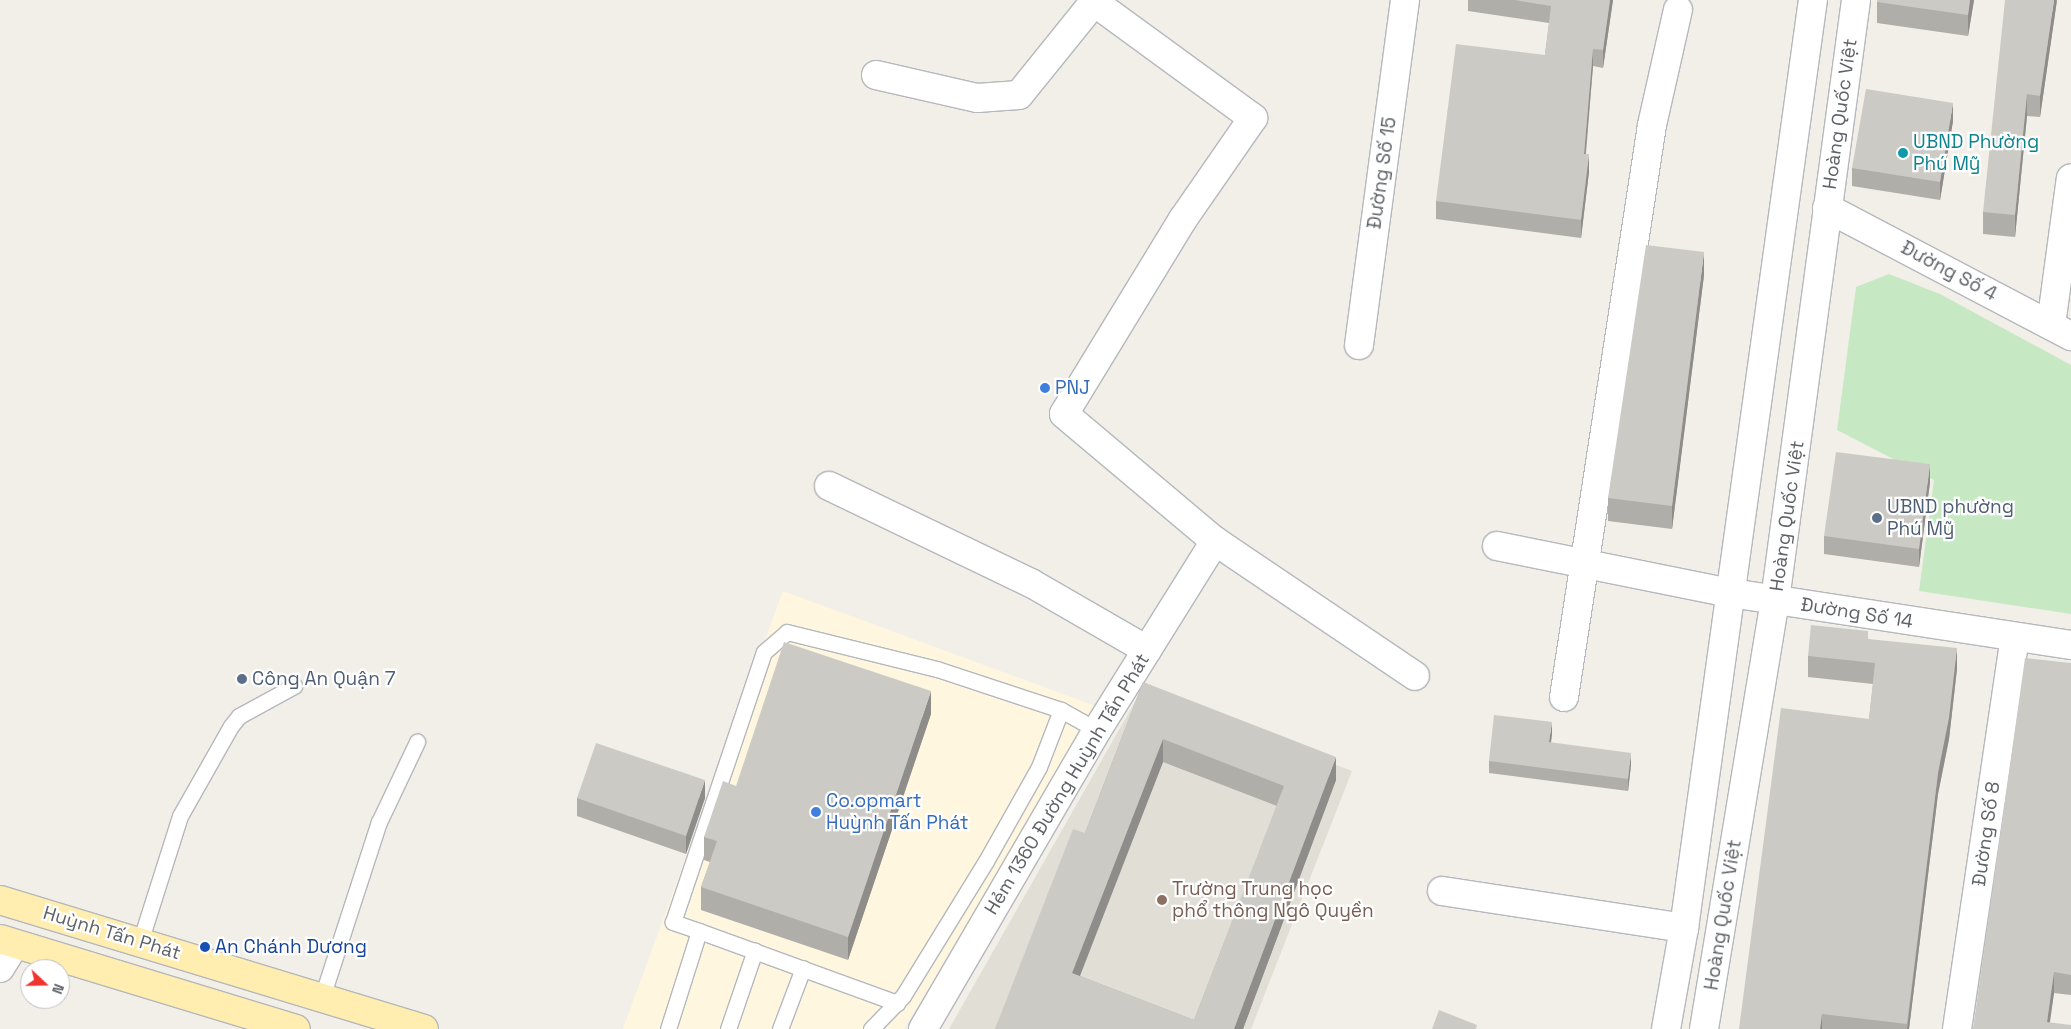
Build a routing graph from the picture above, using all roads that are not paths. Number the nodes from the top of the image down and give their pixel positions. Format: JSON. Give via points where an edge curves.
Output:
{"nodes":[{"id":1,"x":1405,"y":0,"type":"edge"},
{"id":2,"x":1813,"y":0,"type":"edge"},
{"id":3,"x":1856,"y":0,"type":"edge"},
{"id":4,"x":1678,"y":10,"type":"dead end"},
{"id":5,"x":876,"y":75,"type":"dead end"},
{"id":6,"x":2071,"y":178,"type":"edge"},
{"id":7,"x":1827,"y":208,"type":"junction"},
{"id":8,"x":2061,"y":330,"type":"edge"},
{"id":9,"x":1359,"y":345,"type":"dead end"},
{"id":10,"x":829,"y":486,"type":"dead end"},
{"id":11,"x":1215,"y":541,"type":"junction"},
{"id":12,"x":1497,"y":546,"type":"dead end"},
{"id":13,"x":1585,"y":566,"type":"junction"},
{"id":14,"x":1731,"y":594,"type":"junction"},
{"id":15,"x":1775,"y":600,"type":"junction"},
{"id":16,"x":2015,"y":638,"type":"junction"},
{"id":17,"x":2071,"y":645,"type":"edge"},
{"id":18,"x":1147,"y":650,"type":"junction"},
{"id":19,"x":1415,"y":676,"type":"dead end"},
{"id":20,"x":294,"y":686,"type":"dead end"},
{"id":21,"x":1564,"y":697,"type":"dead end"},
{"id":22,"x":1061,"y":710,"type":"junction"},
{"id":23,"x":1097,"y":730,"type":"junction"},
{"id":24,"x":416,"y":742,"type":"dead end"},
{"id":25,"x":1442,"y":890,"type":"dead end"},
{"id":26,"x":0,"y":900,"type":"edge"},
{"id":27,"x":1684,"y":928,"type":"junction"},
{"id":28,"x":699,"y":930,"type":"junction"},
{"id":29,"x":8,"y":942,"type":"edge"},
{"id":30,"x":140,"y":942,"type":"junction"},
{"id":31,"x":755,"y":950,"type":"junction"},
{"id":32,"x":0,"y":968,"type":"edge"},
{"id":33,"x":803,"y":968,"type":"junction"},
{"id":34,"x":322,"y":997,"type":"junction"},
{"id":35,"x":896,"y":1003,"type":"junction"},
{"id":36,"x":296,"y":1029,"type":"edge"},
{"id":37,"x":424,"y":1029,"type":"edge"},
{"id":38,"x":668,"y":1029,"type":"edge"},
{"id":39,"x":728,"y":1029,"type":"edge"},
{"id":40,"x":780,"y":1029,"type":"edge"},
{"id":41,"x":871,"y":1029,"type":"edge"},
{"id":42,"x":923,"y":1029,"type":"edge"},
{"id":43,"x":1666,"y":1029,"type":"edge"},
{"id":44,"x":1704,"y":1029,"type":"edge"},
{"id":45,"x":1957,"y":1029,"type":"edge"}],
"edges":[{"from":1,"to":9,"type":"street","name":"Đường Số 15"},
{"from":2,"to":14,"type":"street","name":"Hoàng Quốc Việt"},
{"from":3,"to":7,"type":"street","name":"Hoàng Quốc Việt"},
{"from":4,"to":13,"type":"street","via":[[1652,125]]},
{"from":5,"to":11,"type":"street","via":[[977,98],[1019,95],[1094,2],[1253,118],[1183,219],[1064,414],[1069,422]]},
{"from":6,"to":8,"type":"street"},
{"from":7,"to":8,"type":"street","name":"Đường Số 4"},
{"from":7,"to":15,"type":"street","name":"Hoàng Quốc Việt"},
{"from":10,"to":18,"type":"street","via":[[1031,583]]},
{"from":11,"to":18,"type":"street","name":"Hẻm 1360 Đường Huỳnh Tấn Phát"},
{"from":11,"to":19,"type":"street"},
{"from":12,"to":13,"type":"street","name":"Đường Số 14"},
{"from":13,"to":14,"type":"street","name":"Đường Số 14"},
{"from":13,"to":21,"type":"street"},
{"from":14,"to":15,"type":"street","name":"Đường Số 14"},
{"from":14,"to":27,"type":"street","name":"Hoàng Quốc Việt"},
{"from":15,"to":16,"type":"street","name":"Đường Số 14"},
{"from":15,"to":44,"type":"street","name":"Hoàng Quốc Việt"},
{"from":16,"to":17,"type":"street","name":"Đường Số 14"},
{"from":16,"to":45,"type":"street","name":"Đường Số 8"},
{"from":18,"to":23,"type":"street","name":"Hẻm 1360 Đường Huỳnh Tấn Phát"},
{"from":20,"to":30,"type":"lane","via":[[239,716],[231,726],[180,816]]},
{"from":22,"to":23,"type":"lane"},
{"from":22,"to":28,"type":"lane","via":[[937,668],[787,632],[764,652],[673,922]]},
{"from":22,"to":35,"type":"lane","via":[[1039,767],[975,878]]},
{"from":23,"to":42,"type":"street","name":"Hẻm 1360 Đường Huỳnh Tấn Phát"},
{"from":24,"to":34,"type":"lane","via":[[379,822]]},
{"from":25,"to":27,"type":"street"},
{"from":26,"to":30,"type":"main road","name":"Huỳnh Tấn Phát"},
{"from":27,"to":43,"type":"street","name":"Hoàng Quốc Việt"},
{"from":28,"to":31,"type":"lane"},
{"from":28,"to":38,"type":"lane"},
{"from":29,"to":32,"type":"street"},
{"from":29,"to":36,"type":"main road","name":"Huỳnh Tấn Phát"},
{"from":30,"to":34,"type":"main road","name":"Huỳnh Tấn Phát"},
{"from":31,"to":33,"type":"lane"},
{"from":31,"to":39,"type":"lane"},
{"from":33,"to":35,"type":"lane"},
{"from":33,"to":40,"type":"lane"},
{"from":34,"to":37,"type":"main road","name":"Huỳnh Tấn Phát"},
{"from":35,"to":41,"type":"lane"}]}
